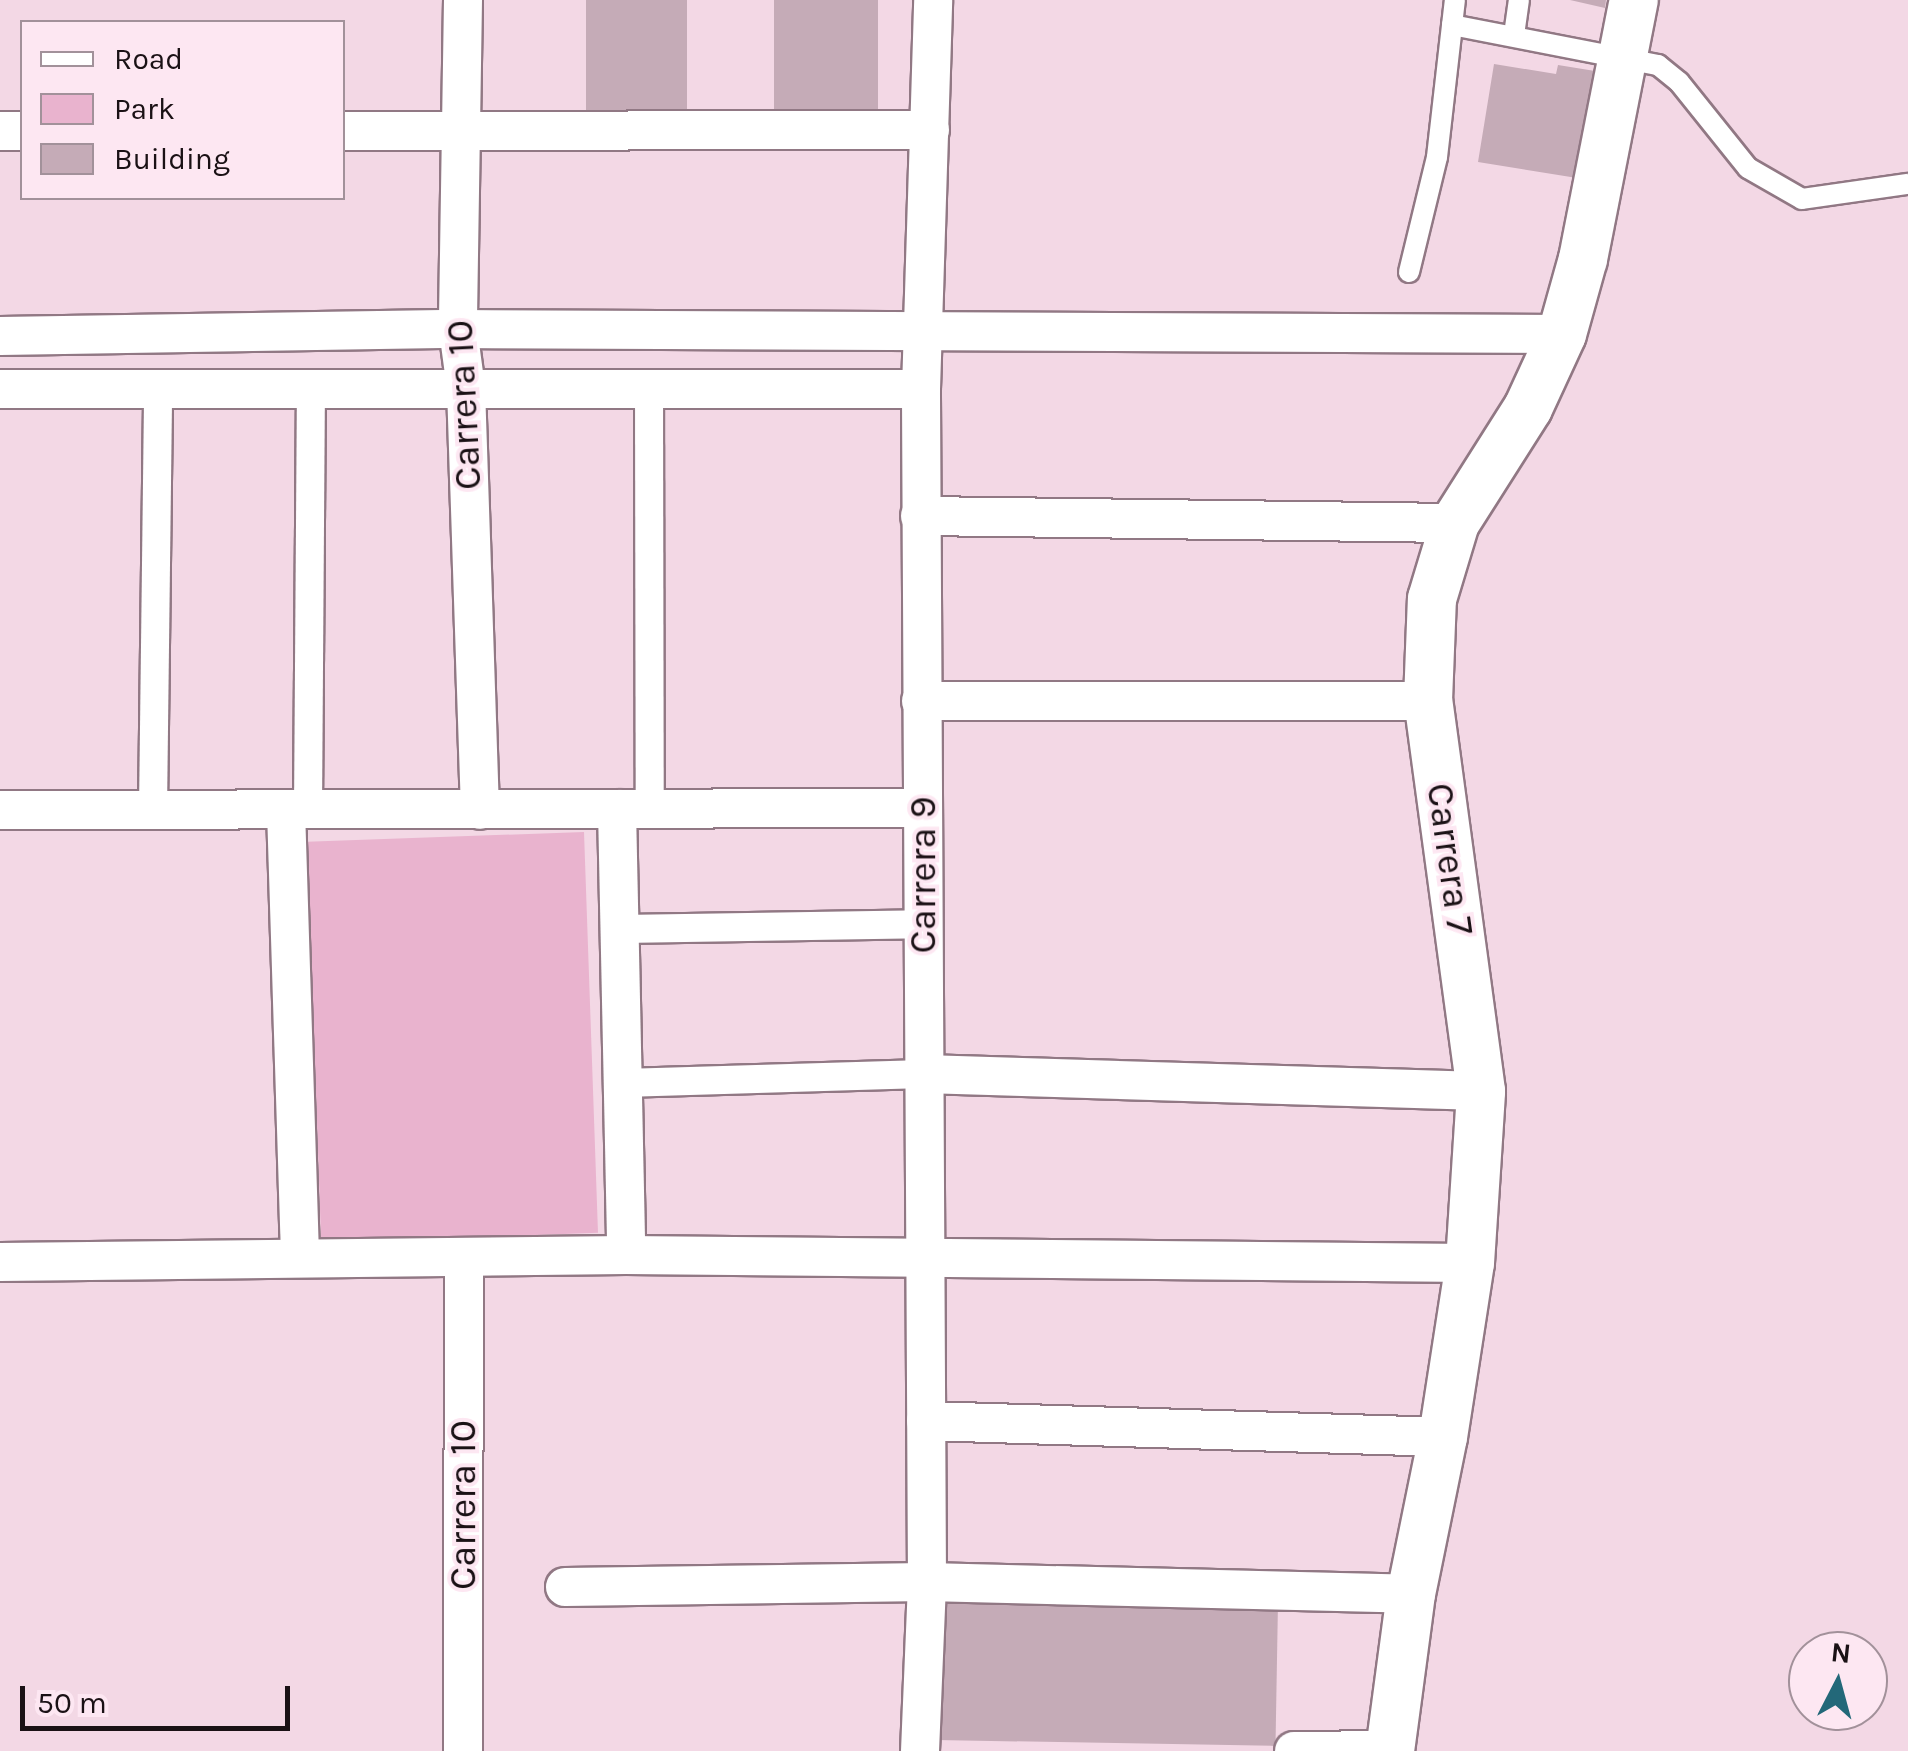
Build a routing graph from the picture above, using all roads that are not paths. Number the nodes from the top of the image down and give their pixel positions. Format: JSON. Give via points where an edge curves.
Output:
{"nodes":[{"id":1,"x":463,"y":0,"type":"edge"},
{"id":2,"x":934,"y":0,"type":"edge"},
{"id":3,"x":1455,"y":0,"type":"edge"},
{"id":4,"x":1518,"y":0,"type":"edge"},
{"id":5,"x":1634,"y":0,"type":"edge"},
{"id":6,"x":1452,"y":25,"type":"junction"},
{"id":7,"x":1514,"y":36,"type":"junction"},
{"id":8,"x":1624,"y":56,"type":"junction"},
{"id":9,"x":930,"y":130,"type":"junction"},
{"id":10,"x":345,"y":131,"type":"edge"},
{"id":11,"x":462,"y":131,"type":"junction"},
{"id":12,"x":1908,"y":184,"type":"edge"},
{"id":13,"x":1409,"y":272,"type":"dead end"},
{"id":14,"x":458,"y":329,"type":"junction"},
{"id":15,"x":923,"y":331,"type":"junction"},
{"id":16,"x":1562,"y":334,"type":"junction"},
{"id":17,"x":0,"y":336,"type":"edge"},
{"id":18,"x":311,"y":388,"type":"junction"},
{"id":19,"x":466,"y":388,"type":"junction"},
{"id":20,"x":650,"y":388,"type":"junction"},
{"id":21,"x":0,"y":389,"type":"edge"},
{"id":22,"x":158,"y":389,"type":"junction"},
{"id":23,"x":921,"y":390,"type":"junction"},
{"id":24,"x":920,"y":516,"type":"junction"},
{"id":25,"x":1455,"y":522,"type":"junction"},
{"id":26,"x":921,"y":701,"type":"junction"},
{"id":27,"x":1428,"y":701,"type":"junction"},
{"id":28,"x":922,"y":808,"type":"junction"},
{"id":29,"x":633,"y":809,"type":"junction"},
{"id":30,"x":0,"y":810,"type":"edge"},
{"id":31,"x":153,"y":810,"type":"junction"},
{"id":32,"x":297,"y":810,"type":"junction"},
{"id":33,"x":480,"y":810,"type":"junction"},
{"id":34,"x":923,"y":924,"type":"junction"},
{"id":35,"x":620,"y":929,"type":"junction"},
{"id":36,"x":924,"y":1074,"type":"junction"},
{"id":37,"x":622,"y":1083,"type":"junction"},
{"id":38,"x":1481,"y":1091,"type":"junction"},
{"id":39,"x":626,"y":1255,"type":"junction"},
{"id":40,"x":300,"y":1256,"type":"junction"},
{"id":41,"x":925,"y":1256,"type":"junction"},
{"id":42,"x":464,"y":1259,"type":"junction"},
{"id":43,"x":0,"y":1262,"type":"edge"},
{"id":44,"x":1470,"y":1264,"type":"junction"},
{"id":45,"x":926,"y":1421,"type":"junction"},
{"id":46,"x":1443,"y":1437,"type":"junction"},
{"id":47,"x":927,"y":1582,"type":"junction"},
{"id":48,"x":565,"y":1587,"type":"dead end"},
{"id":49,"x":1411,"y":1594,"type":"junction"},
{"id":50,"x":462,"y":1751,"type":"edge"},
{"id":51,"x":920,"y":1751,"type":"edge"},
{"id":52,"x":1294,"y":1751,"type":"edge"},
{"id":53,"x":1390,"y":1751,"type":"edge"}],
"edges":[{"from":1,"to":11,"type":"street","name":"Carrera 10"},
{"from":2,"to":9,"type":"street","name":"Carrera 9"},
{"from":3,"to":6,"type":"lane"},
{"from":4,"to":7,"type":"lane"},
{"from":5,"to":8,"type":"street","name":"Carrera 7"},
{"from":6,"to":7,"type":"lane"},
{"from":6,"to":13,"type":"lane","via":[[1437,157]]},
{"from":7,"to":8,"type":"lane"},
{"from":8,"to":12,"type":"lane","via":[[1658,64],[1748,168],[1802,199]]},
{"from":8,"to":16,"type":"street","name":"Carrera 7"},
{"from":9,"to":11,"type":"street"},
{"from":9,"to":15,"type":"street","name":"Carrera 9"},
{"from":10,"to":11,"type":"street"},
{"from":11,"to":14,"type":"street","name":"Carrera 10"},
{"from":14,"to":15,"type":"street"},
{"from":14,"to":17,"type":"street"},
{"from":14,"to":19,"type":"street","name":"Carrera 10"},
{"from":15,"to":16,"type":"street"},
{"from":15,"to":23,"type":"street","name":"Carrera 9"},
{"from":16,"to":25,"type":"street","name":"Carrera 7","via":[[1528,408]]},
{"from":18,"to":19,"type":"street"},
{"from":18,"to":22,"type":"street"},
{"from":18,"to":32,"type":"street"},
{"from":19,"to":20,"type":"street"},
{"from":19,"to":33,"type":"street","name":"Carrera 10"},
{"from":20,"to":23,"type":"street"},
{"from":20,"to":29,"type":"street"},
{"from":21,"to":22,"type":"street"},
{"from":22,"to":31,"type":"street"},
{"from":23,"to":24,"type":"street","name":"Carrera 9"},
{"from":24,"to":25,"type":"street"},
{"from":24,"to":26,"type":"street","name":"Carrera 9"},
{"from":25,"to":27,"type":"street","name":"Carrera 7","via":[[1432,599]]},
{"from":26,"to":27,"type":"street"},
{"from":26,"to":28,"type":"street","name":"Carrera 9"},
{"from":27,"to":38,"type":"street","name":"Carrera 7"},
{"from":28,"to":29,"type":"street"},
{"from":28,"to":34,"type":"street","name":"Carrera 9"},
{"from":29,"to":33,"type":"street"},
{"from":29,"to":35,"type":"street"},
{"from":30,"to":31,"type":"street"},
{"from":31,"to":32,"type":"street"},
{"from":32,"to":33,"type":"street"},
{"from":32,"to":40,"type":"street"},
{"from":34,"to":35,"type":"street"},
{"from":34,"to":36,"type":"street","name":"Carrera 9"},
{"from":35,"to":37,"type":"street"},
{"from":36,"to":37,"type":"street"},
{"from":36,"to":38,"type":"street"},
{"from":36,"to":41,"type":"street","name":"Carrera 9"},
{"from":37,"to":39,"type":"street"},
{"from":38,"to":44,"type":"street","name":"Carrera 7"},
{"from":39,"to":41,"type":"street"},
{"from":39,"to":42,"type":"street"},
{"from":40,"to":42,"type":"street"},
{"from":40,"to":43,"type":"street"},
{"from":41,"to":44,"type":"street"},
{"from":41,"to":45,"type":"street","name":"Carrera 9"},
{"from":42,"to":50,"type":"street","name":"Carrera 10"},
{"from":44,"to":46,"type":"street","name":"Carrera 7"},
{"from":45,"to":46,"type":"street"},
{"from":45,"to":47,"type":"street","name":"Carrera 9"},
{"from":46,"to":49,"type":"street","name":"Carrera 7"},
{"from":47,"to":48,"type":"street"},
{"from":47,"to":49,"type":"street"},
{"from":47,"to":51,"type":"street","name":"Carrera 9"},
{"from":49,"to":53,"type":"street","name":"Carrera 7"},
{"from":52,"to":53,"type":"street"}]}
